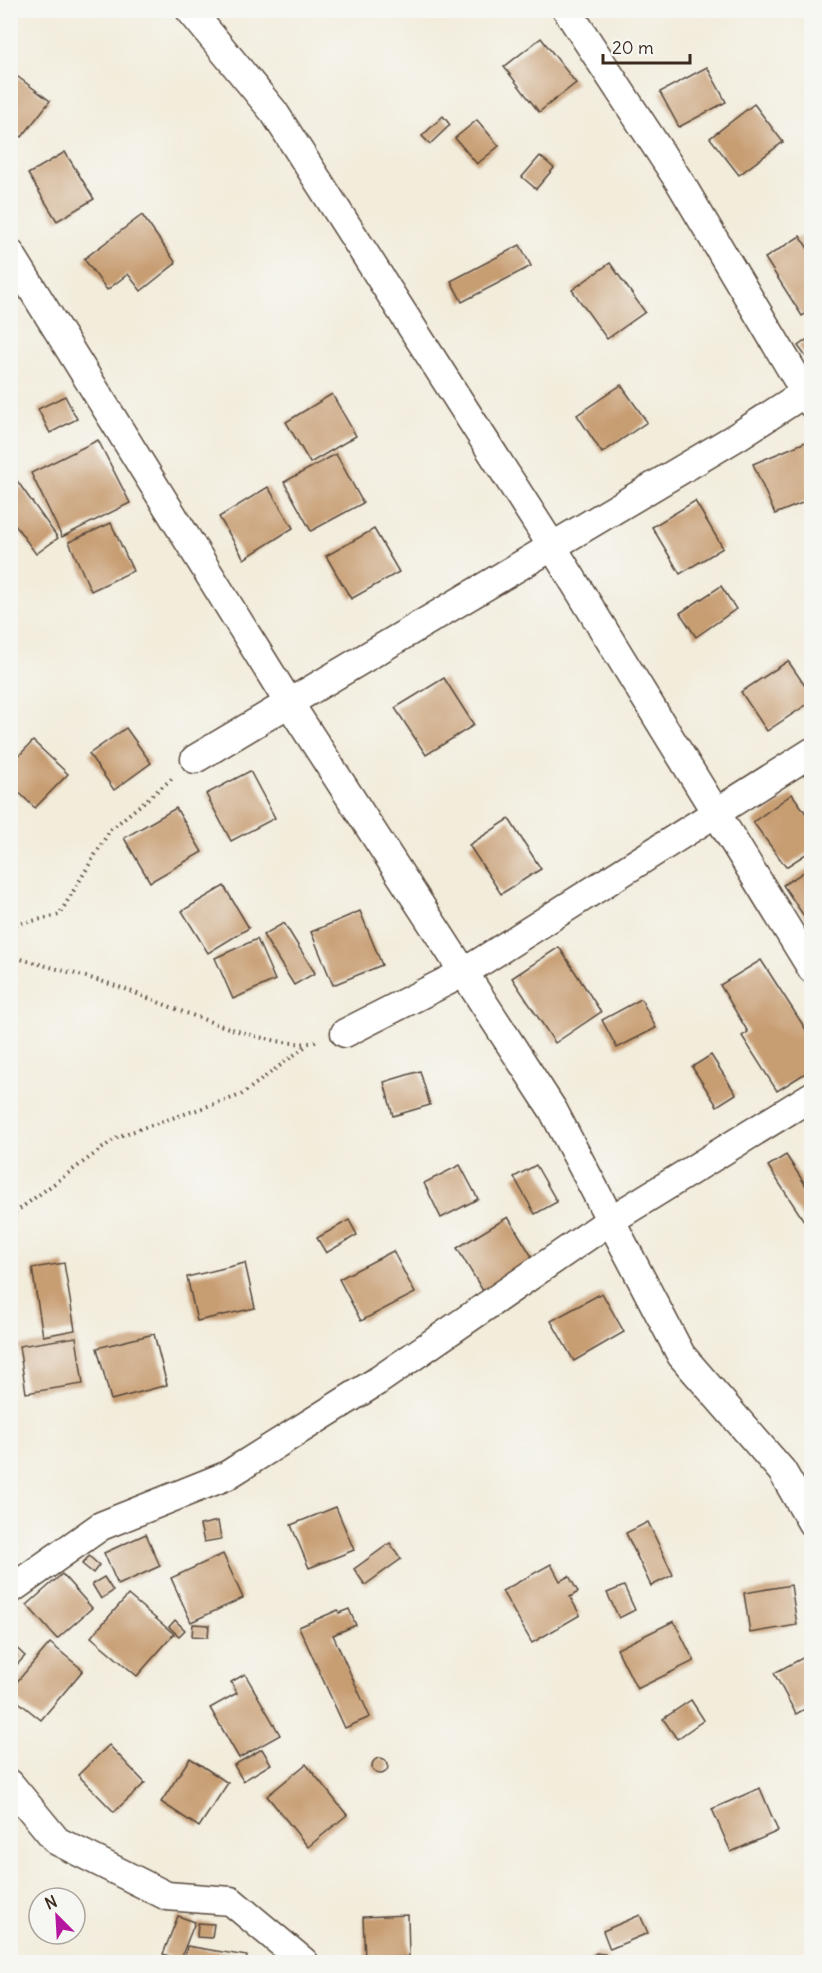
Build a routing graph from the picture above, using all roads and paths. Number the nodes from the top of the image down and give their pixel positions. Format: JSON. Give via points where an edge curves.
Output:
{"nodes":[{"id":1,"x":190,"y":10,"type":"edge"},
{"id":2,"x":567,"y":10,"type":"edge"},
{"id":3,"x":10,"y":252,"type":"edge"},
{"id":4,"x":809,"y":395,"type":"edge"},
{"id":5,"x":552,"y":546,"type":"junction"},
{"id":6,"x":289,"y":703,"type":"junction"},
{"id":7,"x":812,"y":752,"type":"edge"},
{"id":8,"x":195,"y":759,"type":"joint"},
{"id":9,"x":715,"y":813,"type":"junction"},
{"id":10,"x":10,"y":926,"type":"edge"},
{"id":11,"x":10,"y":956,"type":"edge"},
{"id":12,"x":812,"y":969,"type":"edge"},
{"id":13,"x":463,"y":973,"type":"junction"},
{"id":14,"x":345,"y":1033,"type":"joint"},
{"id":15,"x":306,"y":1046,"type":"junction"},
{"id":16,"x":812,"y":1096,"type":"edge"},
{"id":17,"x":10,"y":1216,"type":"edge"},
{"id":18,"x":611,"y":1220,"type":"junction"},
{"id":19,"x":812,"y":1523,"type":"edge"},
{"id":20,"x":10,"y":1590,"type":"edge"},
{"id":21,"x":10,"y":1784,"type":"edge"},
{"id":22,"x":304,"y":1962,"type":"edge"}],
"edges":[{"from":1,"to":5,"type":"street","via":[[274,112]]},
{"from":2,"to":4,"type":"street","via":[[681,184]]},
{"from":3,"to":6,"type":"street"},
{"from":4,"to":5,"type":"street"},
{"from":5,"to":6,"type":"street"},
{"from":5,"to":9,"type":"street"},
{"from":6,"to":8,"type":"street"},
{"from":6,"to":13,"type":"street"},
{"from":7,"to":9,"type":"street"},
{"from":8,"to":10,"type":"path","via":[[110,830],[59,915]]},
{"from":9,"to":12,"type":"street"},
{"from":9,"to":13,"type":"street"},
{"from":11,"to":15,"type":"path","via":[[105,982],[234,1030]]},
{"from":13,"to":14,"type":"street"},
{"from":13,"to":18,"type":"street","via":[[552,1110]]},
{"from":14,"to":15,"type":"path"},
{"from":15,"to":17,"type":"path","via":[[242,1095],[118,1136]]},
{"from":16,"to":18,"type":"street"},
{"from":18,"to":19,"type":"street","via":[[681,1355],[782,1471]]},
{"from":18,"to":20,"type":"street","via":[[379,1380],[226,1476],[101,1526]]},
{"from":21,"to":22,"type":"street","via":[[57,1841],[167,1896],[231,1901]]}]}
